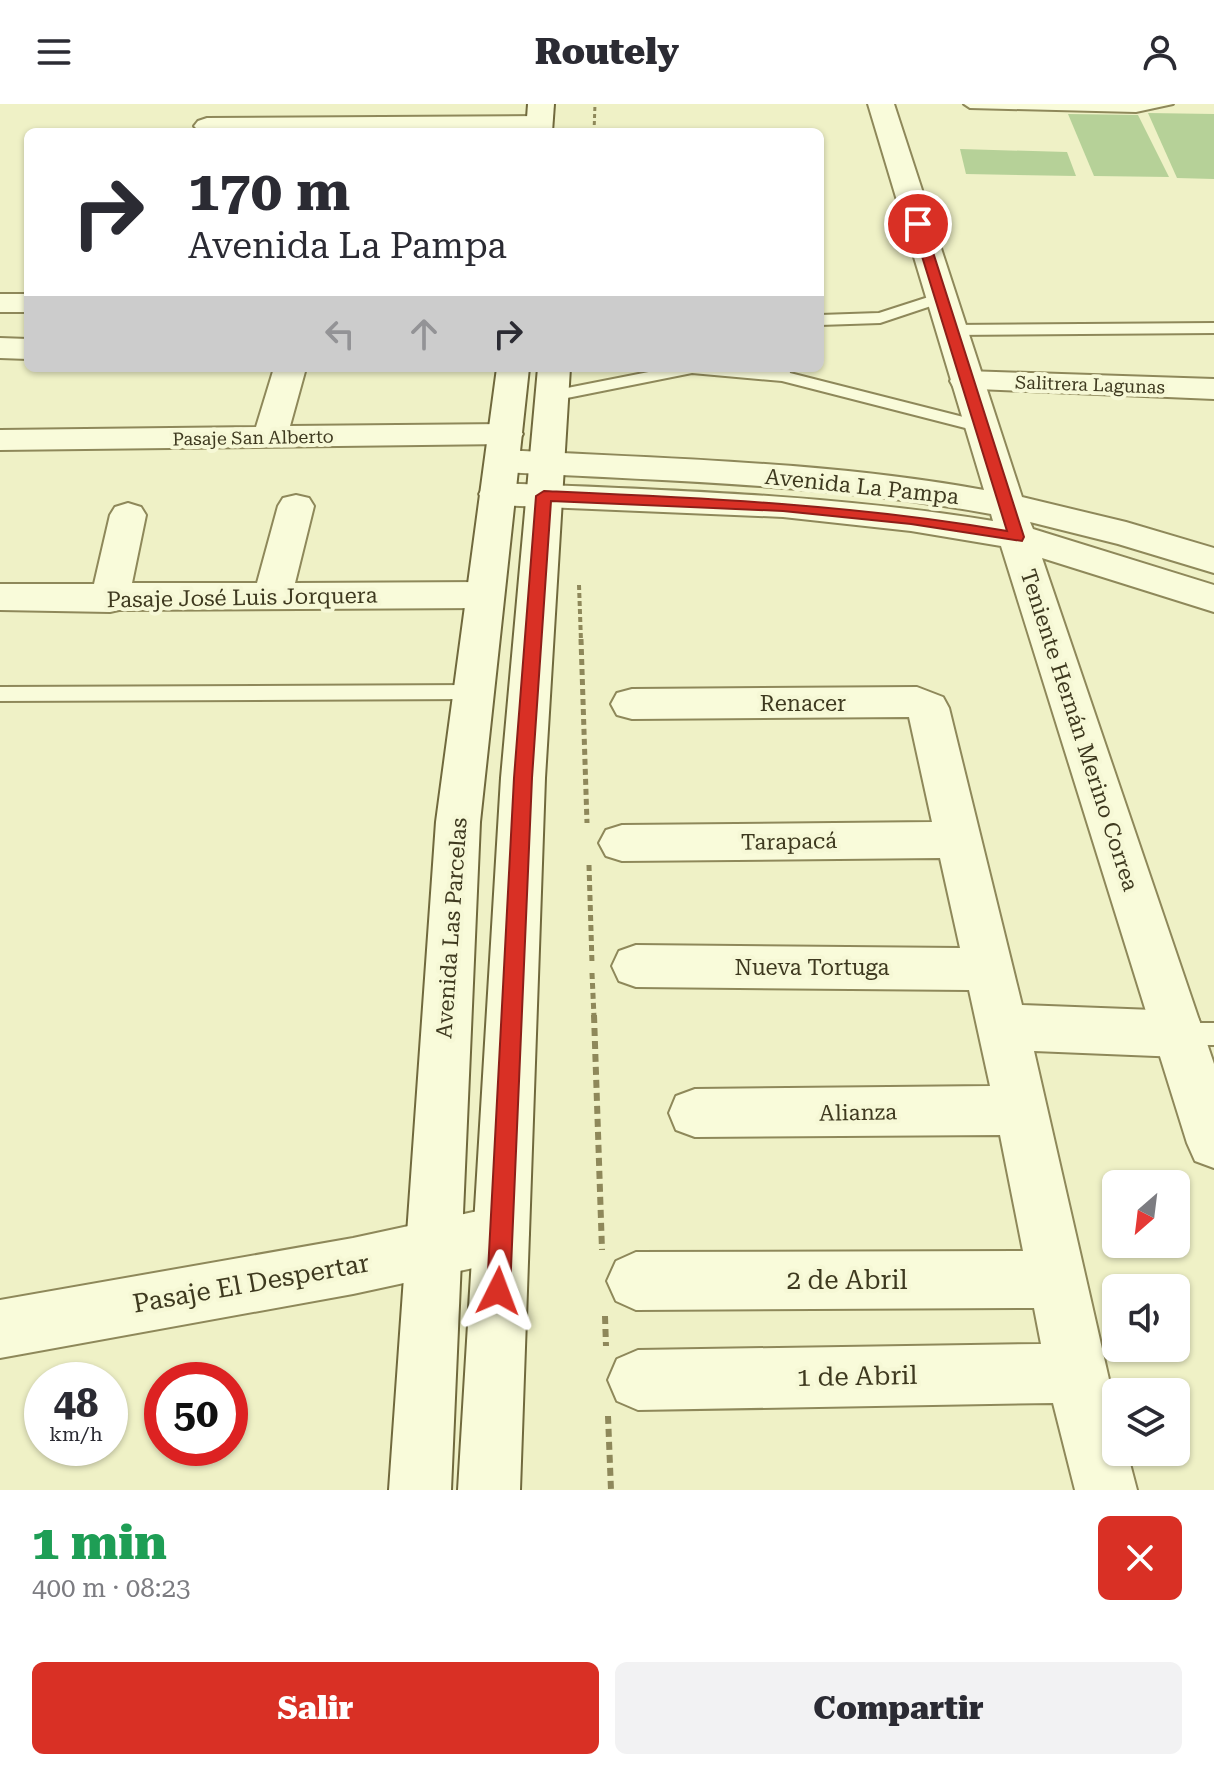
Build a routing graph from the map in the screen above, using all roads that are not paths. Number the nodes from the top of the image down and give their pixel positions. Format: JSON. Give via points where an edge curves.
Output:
{"nodes":[{"id":1,"x":881,"y":104,"type":"edge"},
{"id":2,"x":970,"y":104,"type":"edge"},
{"id":3,"x":1167,"y":104,"type":"edge"},
{"id":4,"x":540,"y":120,"type":"edge"},
{"id":5,"x":207,"y":126,"type":"dead end"},
{"id":6,"x":0,"y":303,"type":"edge"},
{"id":7,"x":24,"y":303,"type":"edge"},
{"id":8,"x":946,"y":314,"type":"junction"},
{"id":9,"x":824,"y":320,"type":"edge"},
{"id":10,"x":1214,"y":328,"type":"edge"},
{"id":11,"x":0,"y":348,"type":"edge"},
{"id":12,"x":24,"y":349,"type":"edge"},
{"id":13,"x":289,"y":372,"type":"edge"},
{"id":14,"x":513,"y":372,"type":"edge"},
{"id":15,"x":661,"y":372,"type":"edge"},
{"id":16,"x":781,"y":372,"type":"edge"},
{"id":17,"x":966,"y":381,"type":"junction"},
{"id":18,"x":553,"y":382,"type":"edge"},
{"id":19,"x":1214,"y":389,"type":"edge"},
{"id":20,"x":981,"y":427,"type":"junction"},
{"id":21,"x":269,"y":439,"type":"junction"},
{"id":22,"x":0,"y":440,"type":"edge"},
{"id":23,"x":519,"y":469,"type":"junction"},
{"id":24,"x":296,"y":506,"type":"dead end"},
{"id":25,"x":128,"y":515,"type":"dead end"},
{"id":26,"x":1011,"y":521,"type":"junction"},
{"id":27,"x":1214,"y":561,"type":"edge"},
{"id":28,"x":273,"y":595,"type":"junction"},
{"id":29,"x":484,"y":595,"type":"junction"},
{"id":30,"x":0,"y":597,"type":"edge"},
{"id":31,"x":110,"y":599,"type":"junction"},
{"id":32,"x":1214,"y":599,"type":"edge"},
{"id":33,"x":472,"y":692,"type":"junction"},
{"id":34,"x":0,"y":694,"type":"edge"},
{"id":35,"x":632,"y":704,"type":"dead end"},
{"id":36,"x":957,"y":840,"type":"junction"},
{"id":37,"x":599,"y":843,"type":"road end"},
{"id":38,"x":636,"y":966,"type":"dead end"},
{"id":39,"x":987,"y":969,"type":"junction"},
{"id":40,"x":1002,"y":1027,"type":"junction"},
{"id":41,"x":1197,"y":1034,"type":"edge"},
{"id":42,"x":1022,"y":1110,"type":"junction"},
{"id":43,"x":695,"y":1113,"type":"dead end"},
{"id":44,"x":1214,"y":1143,"type":"edge"},
{"id":45,"x":501,"y":1234,"type":"junction"},
{"id":46,"x":431,"y":1248,"type":"junction"},
{"id":47,"x":614,"y":1278,"type":"road end"},
{"id":48,"x":1057,"y":1279,"type":"junction"},
{"id":49,"x":0,"y":1329,"type":"edge"},
{"id":50,"x":1076,"y":1373,"type":"junction"},
{"id":51,"x":617,"y":1380,"type":"road end"},
{"id":52,"x":420,"y":1490,"type":"edge"},
{"id":53,"x":489,"y":1490,"type":"edge"},
{"id":54,"x":1106,"y":1490,"type":"edge"}],
"edges":[{"from":1,"to":8,"type":"street","name":"Teniente Hernán Merino Correa"},
{"from":2,"to":3,"type":"lane"},
{"from":4,"to":5,"type":"street"},
{"from":6,"to":7,"type":"street"},
{"from":8,"to":9,"type":"lane"},
{"from":8,"to":10,"type":"lane"},
{"from":8,"to":17,"type":"street","name":"Teniente Hernán Merino Correa"},
{"from":11,"to":12,"type":"street"},
{"from":13,"to":21,"type":"street"},
{"from":14,"to":23,"type":"street","name":"Avenida Las Parcelas"},
{"from":15,"to":18,"type":"lane"},
{"from":16,"to":20,"type":"lane"},
{"from":17,"to":19,"type":"street","name":"Salitrera Lagunas"},
{"from":17,"to":20,"type":"street","name":"Teniente Hernán Merino Correa"},
{"from":18,"to":23,"type":"street","name":"Avenida Las Parcelas"},
{"from":20,"to":26,"type":"street","name":"Teniente Hernán Merino Correa"},
{"from":21,"to":22,"type":"street","name":"Pasaje San Alberto"},
{"from":21,"to":23,"type":"street","name":"Pasaje San Alberto"},
{"from":23,"to":26,"type":"street","name":"Avenida La Pampa","via":[[783,506],[911,519]]},
{"from":23,"to":29,"type":"street","name":"Avenida Las Parcelas"},
{"from":23,"to":45,"type":"street","name":"Avenida Las Parcelas","via":[[523,778]]},
{"from":24,"to":28,"type":"street"},
{"from":25,"to":31,"type":"street"},
{"from":26,"to":27,"type":"street","name":"Avenida La Pampa","via":[[1126,534]]},
{"from":26,"to":32,"type":"street","name":"Avenida La Pampa"},
{"from":26,"to":41,"type":"street","name":"Teniente Hernán Merino Correa"},
{"from":28,"to":29,"type":"street","name":"Pasaje José Luis Jorquera"},
{"from":28,"to":31,"type":"street","name":"Pasaje José Luis Jorquera"},
{"from":29,"to":33,"type":"street","name":"Avenida Las Parcelas"},
{"from":30,"to":31,"type":"street","name":"Pasaje José Luis Jorquera"},
{"from":33,"to":34,"type":"lane"},
{"from":33,"to":46,"type":"street","name":"Avenida Las Parcelas","via":[[458,822]]},
{"from":35,"to":36,"type":"street","name":"Renacer","via":[[917,702],[928,708]]},
{"from":36,"to":37,"type":"street","name":"Tarapacá"},
{"from":36,"to":39,"type":"street"},
{"from":38,"to":39,"type":"street","name":"Nueva Tortuga"},
{"from":39,"to":40,"type":"street"},
{"from":40,"to":41,"type":"street"},
{"from":40,"to":42,"type":"street"},
{"from":41,"to":44,"type":"street","name":"Teniente Hernán Merino Correa"},
{"from":42,"to":43,"type":"street","name":"Alianza"},
{"from":42,"to":48,"type":"street"},
{"from":45,"to":46,"type":"street","name":"Pasaje El Despertar"},
{"from":45,"to":53,"type":"street","name":"Avenida Las Parcelas"},
{"from":46,"to":49,"type":"street","name":"Pasaje El Despertar"},
{"from":46,"to":52,"type":"street","name":"Avenida Las Parcelas"},
{"from":47,"to":48,"type":"street","name":"2 de Abril"},
{"from":48,"to":50,"type":"street"},
{"from":50,"to":51,"type":"street","name":"1 de Abril"},
{"from":50,"to":54,"type":"street"}]}
